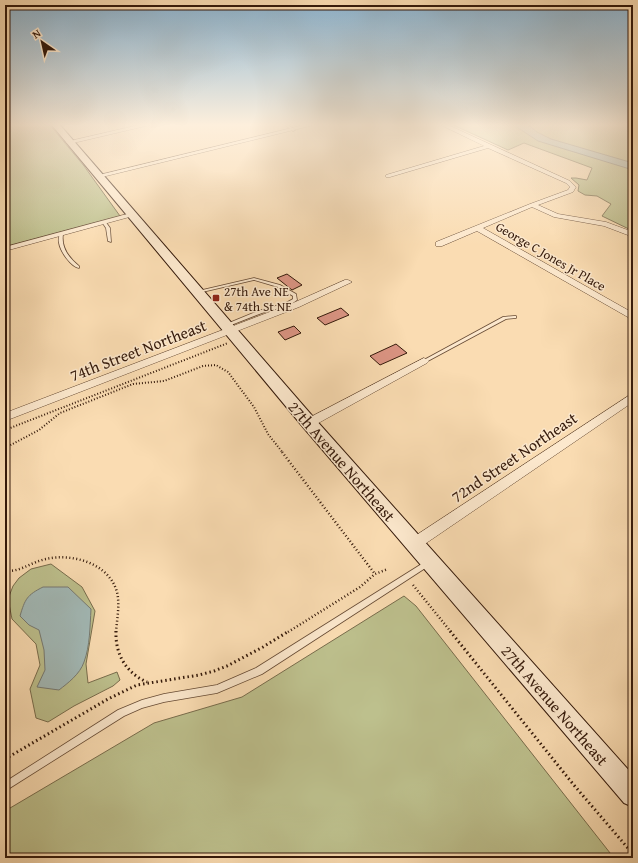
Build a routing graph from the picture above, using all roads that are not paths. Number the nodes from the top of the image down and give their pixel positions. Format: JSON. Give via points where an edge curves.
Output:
{"nodes":[{"id":1,"x":88,"y":164,"type":"edge"},
{"id":2,"x":148,"y":164,"type":"edge"},
{"id":3,"x":427,"y":164,"type":"edge"},
{"id":4,"x":529,"y":164,"type":"edge"},
{"id":5,"x":98,"y":176,"type":"junction"},
{"id":6,"x":388,"y":176,"type":"dead end"},
{"id":7,"x":532,"y":205,"type":"junction"},
{"id":8,"x":131,"y":215,"type":"junction"},
{"id":9,"x":104,"y":222,"type":"junction"},
{"id":10,"x":478,"y":228,"type":"junction"},
{"id":11,"x":60,"y":234,"type":"junction"},
{"id":12,"x":633,"y":236,"type":"edge"},
{"id":13,"x":110,"y":241,"type":"dead end"},
{"id":14,"x":439,"y":244,"type":"dead end"},
{"id":15,"x":5,"y":249,"type":"edge"},
{"id":16,"x":78,"y":267,"type":"dead end"},
{"id":17,"x":348,"y":282,"type":"dead end"},
{"id":18,"x":197,"y":292,"type":"junction"},
{"id":19,"x":514,"y":317,"type":"dead end"},
{"id":20,"x":633,"y":318,"type":"edge"},
{"id":21,"x":228,"y":328,"type":"junction"},
{"id":22,"x":424,"y":361,"type":"joint"},
{"id":23,"x":633,"y":397,"type":"edge"},
{"id":24,"x":5,"y":417,"type":"edge"},
{"id":25,"x":309,"y":423,"type":"junction"},
{"id":26,"x":414,"y":544,"type":"junction"},
{"id":27,"x":429,"y":562,"type":"junction"},
{"id":28,"x":5,"y":787,"type":"edge"},
{"id":29,"x":633,"y":794,"type":"edge"}],
"edges":[{"from":1,"to":5,"type":"street","name":"27th Avenue Northeast"},
{"from":2,"to":5,"type":"street"},
{"from":3,"to":6,"type":"street"},
{"from":4,"to":7,"type":"street","via":[[568,182],[573,187],[570,191]]},
{"from":5,"to":8,"type":"street","name":"27th Avenue Northeast"},
{"from":7,"to":10,"type":"street"},
{"from":7,"to":12,"type":"street","via":[[556,216],[602,222]]},
{"from":8,"to":9,"type":"street"},
{"from":8,"to":18,"type":"street","name":"27th Avenue Northeast"},
{"from":9,"to":11,"type":"street"},
{"from":9,"to":13,"type":"lane","via":[[108,228]]},
{"from":10,"to":14,"type":"street"},
{"from":10,"to":20,"type":"street","name":"George C Jones Jr Place"},
{"from":11,"to":15,"type":"street"},
{"from":11,"to":16,"type":"lane","via":[[64,252]]},
{"from":17,"to":21,"type":"street","name":"74th Street Northeast","via":[[296,305]]},
{"from":18,"to":21,"type":"street","name":"27th Avenue Northeast"},
{"from":18,"to":21,"type":"lane","via":[[254,279],[279,286],[295,295],[295,300],[288,304],[260,312]]},
{"from":19,"to":22,"type":"lane","via":[[505,318]]},
{"from":21,"to":24,"type":"street","name":"74th Street Northeast","via":[[216,337]]},
{"from":21,"to":25,"type":"street","name":"27th Avenue Northeast"},
{"from":22,"to":25,"type":"street"},
{"from":23,"to":26,"type":"street","name":"72nd Street Northeast"},
{"from":25,"to":26,"type":"street","name":"27th Avenue Northeast"},
{"from":26,"to":27,"type":"street","name":"27th Avenue Northeast"},
{"from":27,"to":28,"type":"lane","via":[[259,671],[217,689],[164,698],[121,713]]},
{"from":27,"to":29,"type":"street","name":"27th Avenue Northeast"}]}
